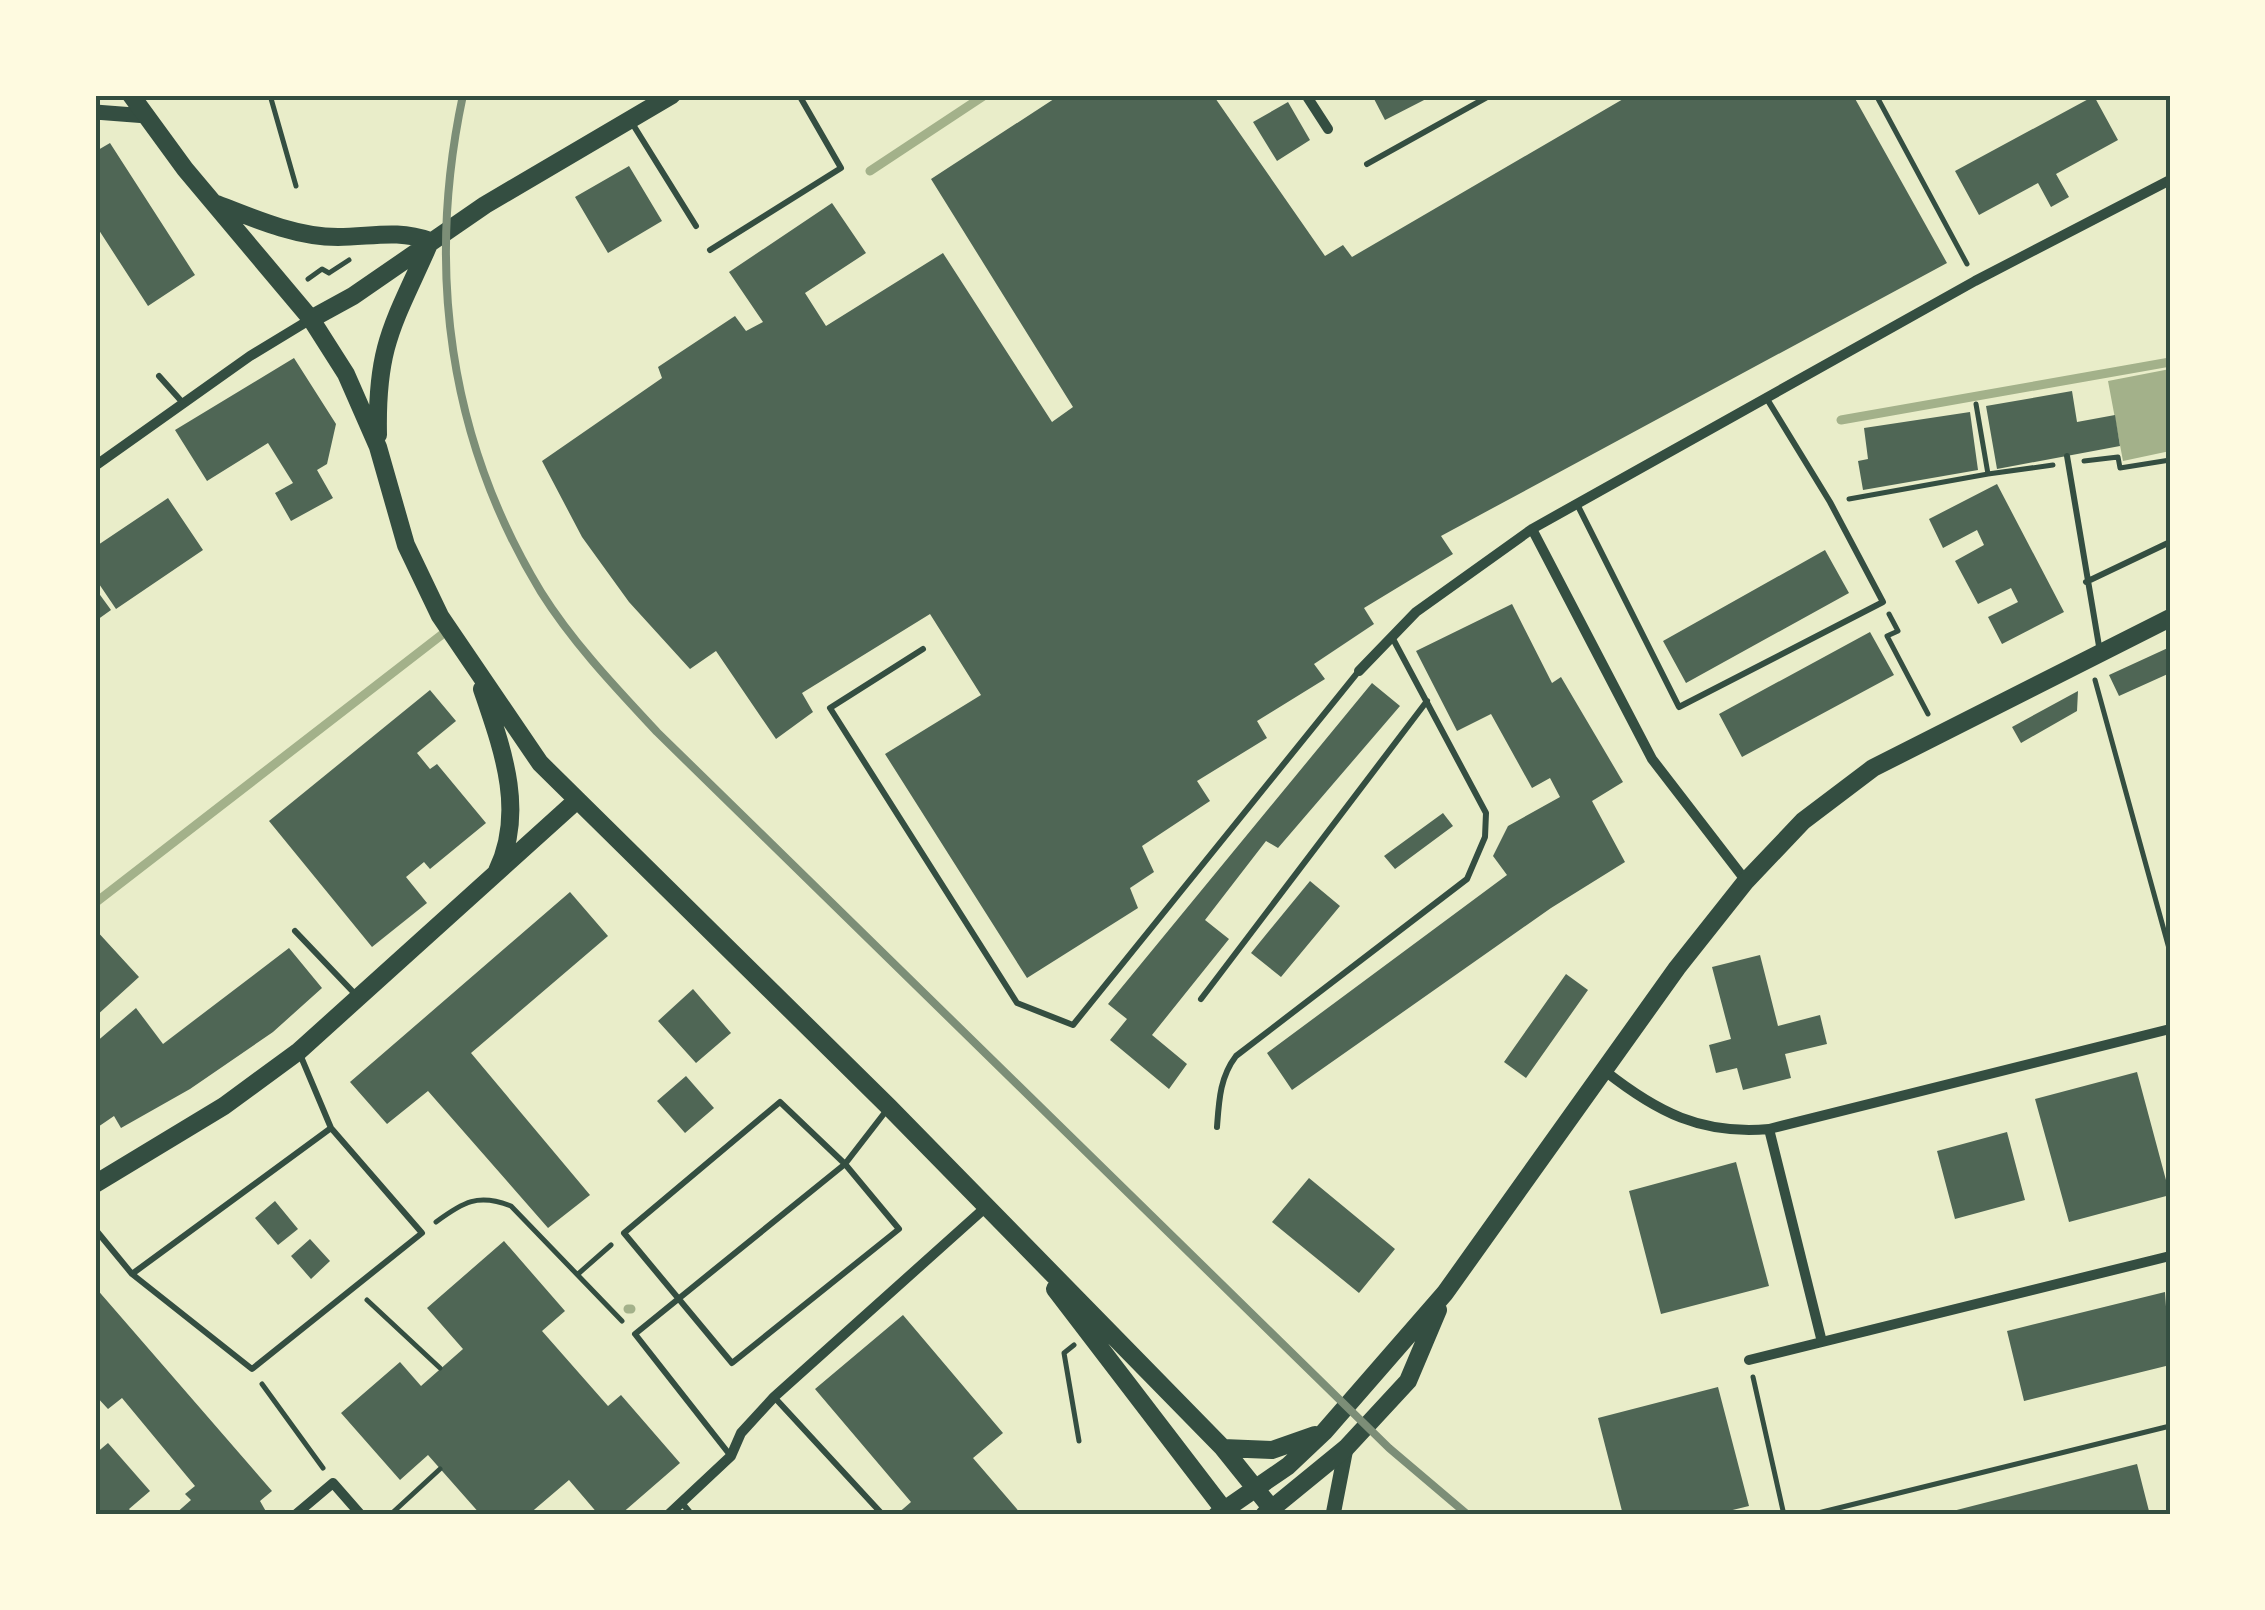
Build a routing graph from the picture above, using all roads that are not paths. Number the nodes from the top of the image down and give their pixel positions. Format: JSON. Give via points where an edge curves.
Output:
{"nodes":[{"id":1,"x":131,"y":95,"type":"edge"},
{"id":2,"x":672,"y":95,"type":"edge"},
{"id":3,"x":798,"y":95,"type":"edge"},
{"id":4,"x":1306,"y":95,"type":"edge"},
{"id":5,"x":1491,"y":95,"type":"edge"},
{"id":6,"x":95,"y":112,"type":"edge"},
{"id":7,"x":146,"y":116,"type":"junction"},
{"id":8,"x":628,"y":118,"type":"junction"},
{"id":9,"x":1328,"y":129,"type":"dead end"},
{"id":10,"x":1367,"y":164,"type":"dead end"},
{"id":11,"x":2170,"y":180,"type":"edge"},
{"id":12,"x":217,"y":204,"type":"junction"},
{"id":13,"x":696,"y":226,"type":"dead end"},
{"id":14,"x":430,"y":242,"type":"junction"},
{"id":15,"x":710,"y":250,"type":"dead end"},
{"id":16,"x":311,"y":319,"type":"junction"},
{"id":17,"x":159,"y":376,"type":"dead end"},
{"id":18,"x":1766,"y":399,"type":"junction"},
{"id":19,"x":183,"y":402,"type":"junction"},
{"id":20,"x":378,"y":447,"type":"junction"},
{"id":21,"x":2067,"y":460,"type":"road end"},
{"id":22,"x":95,"y":466,"type":"edge"},
{"id":23,"x":1577,"y":504,"type":"junction"},
{"id":24,"x":1532,"y":529,"type":"junction"},
{"id":25,"x":2170,"y":542,"type":"edge"},
{"id":26,"x":2086,"y":582,"type":"junction"},
{"id":27,"x":2170,"y":618,"type":"edge"},
{"id":28,"x":1392,"y":636,"type":"junction"},
{"id":29,"x":923,"y":649,"type":"dead end"},
{"id":30,"x":2094,"y":654,"type":"junction"},
{"id":31,"x":474,"y":665,"type":"junction"},
{"id":32,"x":1359,"y":671,"type":"joint"},
{"id":33,"x":1427,"y":701,"type":"junction"},
{"id":34,"x":576,"y":802,"type":"junction"},
{"id":35,"x":492,"y":880,"type":"junction"},
{"id":36,"x":1746,"y":880,"type":"junction"},
{"id":37,"x":295,"y":931,"type":"dead end"},
{"id":38,"x":360,"y":999,"type":"junction"},
{"id":39,"x":1201,"y":999,"type":"dead end"},
{"id":40,"x":2170,"y":1029,"type":"edge"},
{"id":41,"x":299,"y":1051,"type":"junction"},
{"id":42,"x":1604,"y":1071,"type":"junction"},
{"id":43,"x":889,"y":1107,"type":"junction"},
{"id":44,"x":1217,"y":1126,"type":"dead end"},
{"id":45,"x":331,"y":1128,"type":"junction"},
{"id":46,"x":1769,"y":1129,"type":"junction"},
{"id":47,"x":844,"y":1164,"type":"junction"},
{"id":48,"x":95,"y":1184,"type":"edge"},
{"id":49,"x":986,"y":1206,"type":"junction"},
{"id":50,"x":95,"y":1229,"type":"edge"},
{"id":51,"x":1028,"y":1250,"type":"junction"},
{"id":52,"x":2170,"y":1256,"type":"edge"},
{"id":53,"x":132,"y":1274,"type":"junction"},
{"id":54,"x":1446,"y":1293,"type":"junction"},
{"id":55,"x":677,"y":1297,"type":"junction"},
{"id":56,"x":1822,"y":1342,"type":"junction"},
{"id":57,"x":1749,"y":1360,"type":"road end"},
{"id":58,"x":774,"y":1397,"type":"junction"},
{"id":59,"x":1324,"y":1432,"type":"junction"},
{"id":60,"x":1223,"y":1448,"type":"junction"},
{"id":61,"x":1346,"y":1448,"type":"junction"},
{"id":62,"x":731,"y":1456,"type":"junction"},
{"id":63,"x":1257,"y":1488,"type":"junction"},
{"id":64,"x":682,"y":1503,"type":"junction"},
{"id":65,"x":1223,"y":1513,"type":"edge"},
{"id":66,"x":1271,"y":1513,"type":"edge"},
{"id":67,"x":295,"y":1515,"type":"edge"},
{"id":68,"x":361,"y":1515,"type":"edge"},
{"id":69,"x":668,"y":1515,"type":"edge"},
{"id":70,"x":692,"y":1515,"type":"edge"},
{"id":71,"x":883,"y":1515,"type":"edge"},
{"id":72,"x":1333,"y":1515,"type":"edge"}],
"edges":[{"from":1,"to":7,"type":"main road"},
{"from":2,"to":8,"type":"main road"},
{"from":3,"to":15,"type":"lane","via":[[841,168]]},
{"from":4,"to":9,"type":"street"},
{"from":5,"to":10,"type":"lane"},
{"from":6,"to":7,"type":"street"},
{"from":7,"to":12,"type":"main road"},
{"from":8,"to":13,"type":"lane"},
{"from":8,"to":14,"type":"main road"},
{"from":11,"to":18,"type":"street"},
{"from":12,"to":14,"type":"main road","via":[[324,236],[394,232]]},
{"from":12,"to":16,"type":"main road"},
{"from":14,"to":16,"type":"main road"},
{"from":14,"to":20,"type":"main road","via":[[383,347]]},
{"from":16,"to":19,"type":"street"},
{"from":16,"to":20,"type":"main road","via":[[346,374]]},
{"from":17,"to":19,"type":"lane"},
{"from":18,"to":23,"type":"street"},
{"from":18,"to":23,"type":"lane","via":[[1882,602],[1679,707]]},
{"from":19,"to":22,"type":"street"},
{"from":20,"to":31,"type":"main road","via":[[406,545],[440,616]]},
{"from":21,"to":26,"type":"lane"},
{"from":23,"to":24,"type":"street"},
{"from":24,"to":28,"type":"street"},
{"from":24,"to":36,"type":"street","via":[[1652,759]]},
{"from":25,"to":26,"type":"lane"},
{"from":26,"to":30,"type":"lane"},
{"from":27,"to":30,"type":"main road"},
{"from":28,"to":32,"type":"street"},
{"from":28,"to":33,"type":"lane"},
{"from":29,"to":32,"type":"lane","via":[[830,708],[1017,1003],[1073,1024]]},
{"from":30,"to":36,"type":"main road","via":[[1873,768],[1817,810]]},
{"from":31,"to":34,"type":"main road","via":[[540,763]]},
{"from":31,"to":35,"type":"main road","via":[[511,788],[507,850]]},
{"from":33,"to":39,"type":"lane"},
{"from":33,"to":44,"type":"lane","via":[[1486,813],[1478,860],[1467,879],[1236,1056],[1222,1081]]},
{"from":34,"to":35,"type":"main road"},
{"from":34,"to":43,"type":"main road"},
{"from":35,"to":38,"type":"main road"},
{"from":36,"to":42,"type":"main road"},
{"from":37,"to":38,"type":"lane"},
{"from":38,"to":41,"type":"main road"},
{"from":40,"to":46,"type":"street"},
{"from":41,"to":45,"type":"lane"},
{"from":41,"to":48,"type":"main road","via":[[224,1106]]},
{"from":42,"to":46,"type":"street","via":[[1677,1120],[1734,1132]]},
{"from":42,"to":54,"type":"main road"},
{"from":43,"to":47,"type":"lane"},
{"from":43,"to":49,"type":"main road"},
{"from":45,"to":53,"type":"lane"},
{"from":45,"to":53,"type":"lane","via":[[422,1233],[252,1370]]},
{"from":46,"to":56,"type":"street"},
{"from":47,"to":55,"type":"lane"},
{"from":47,"to":55,"type":"lane","via":[[780,1102],[624,1233]]},
{"from":47,"to":55,"type":"lane","via":[[899,1229],[732,1364]]},
{"from":49,"to":51,"type":"main road"},
{"from":49,"to":58,"type":"street"},
{"from":50,"to":53,"type":"lane"},
{"from":51,"to":60,"type":"main road"},
{"from":51,"to":65,"type":"main road"},
{"from":52,"to":56,"type":"street"},
{"from":54,"to":59,"type":"main road"},
{"from":54,"to":61,"type":"main road","via":[[1408,1381]]},
{"from":55,"to":62,"type":"lane","via":[[634,1334]]},
{"from":56,"to":57,"type":"street"},
{"from":58,"to":62,"type":"street","via":[[741,1433]]},
{"from":58,"to":71,"type":"lane"},
{"from":59,"to":60,"type":"main road","via":[[1272,1450]]},
{"from":59,"to":63,"type":"main road"},
{"from":60,"to":63,"type":"main road"},
{"from":61,"to":66,"type":"main road"},
{"from":61,"to":72,"type":"street"},
{"from":62,"to":64,"type":"street"},
{"from":63,"to":65,"type":"main road"},
{"from":63,"to":66,"type":"main road"},
{"from":64,"to":69,"type":"street"},
{"from":64,"to":70,"type":"lane"},
{"from":67,"to":68,"type":"street","via":[[333,1483]]}]}
